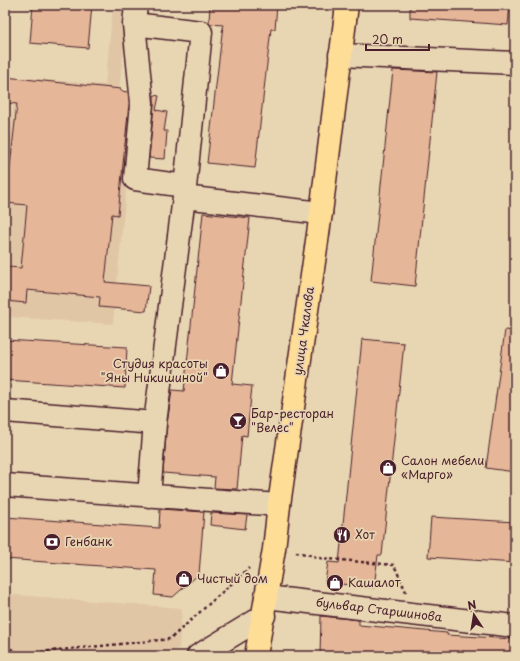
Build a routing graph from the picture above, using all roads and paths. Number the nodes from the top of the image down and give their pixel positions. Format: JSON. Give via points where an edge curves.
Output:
{"nodes":[{"id":1,"x":347,"y":5,"type":"edge"},
{"id":2,"x":134,"y":14,"type":"edge"},
{"id":3,"x":340,"y":55,"type":"junction"},
{"id":4,"x":515,"y":63,"type":"edge"},
{"id":5,"x":185,"y":191,"type":"junction"},
{"id":6,"x":321,"y":213,"type":"junction"},
{"id":7,"x":5,"y":411,"type":"edge"},
{"id":8,"x":155,"y":423,"type":"junction"},
{"id":9,"x":5,"y":485,"type":"edge"},
{"id":10,"x":150,"y":496,"type":"junction"},
{"id":11,"x":279,"y":505,"type":"junction"},
{"id":12,"x":265,"y":607,"type":"junction"},
{"id":13,"x":515,"y":626,"type":"edge"},
{"id":14,"x":5,"y":646,"type":"edge"},
{"id":15,"x":20,"y":654,"type":"dead end"},
{"id":16,"x":198,"y":656,"type":"edge"},
{"id":17,"x":256,"y":656,"type":"edge"}],
"edges":[{"from":1,"to":3,"type":"main road","name":"улица Чкалова"},
{"from":2,"to":5,"type":"street","via":[[142,102],[134,179]]},
{"from":2,"to":5,"type":"street","via":[[201,32]]},
{"from":3,"to":4,"type":"street"},
{"from":3,"to":6,"type":"main road","name":"улица Чкалова"},
{"from":5,"to":6,"type":"street"},
{"from":5,"to":8,"type":"street"},
{"from":6,"to":11,"type":"main road","name":"улица Чкалова"},
{"from":7,"to":8,"type":"street"},
{"from":8,"to":10,"type":"street"},
{"from":9,"to":10,"type":"street"},
{"from":10,"to":11,"type":"street"},
{"from":11,"to":12,"type":"main road","name":"улица Чкалова"},
{"from":12,"to":13,"type":"street","name":"бульвар Старшинова"},
{"from":12,"to":16,"type":"street"},
{"from":12,"to":17,"type":"main road","name":"улица Чкалова"},
{"from":14,"to":15,"type":"path"}]}
